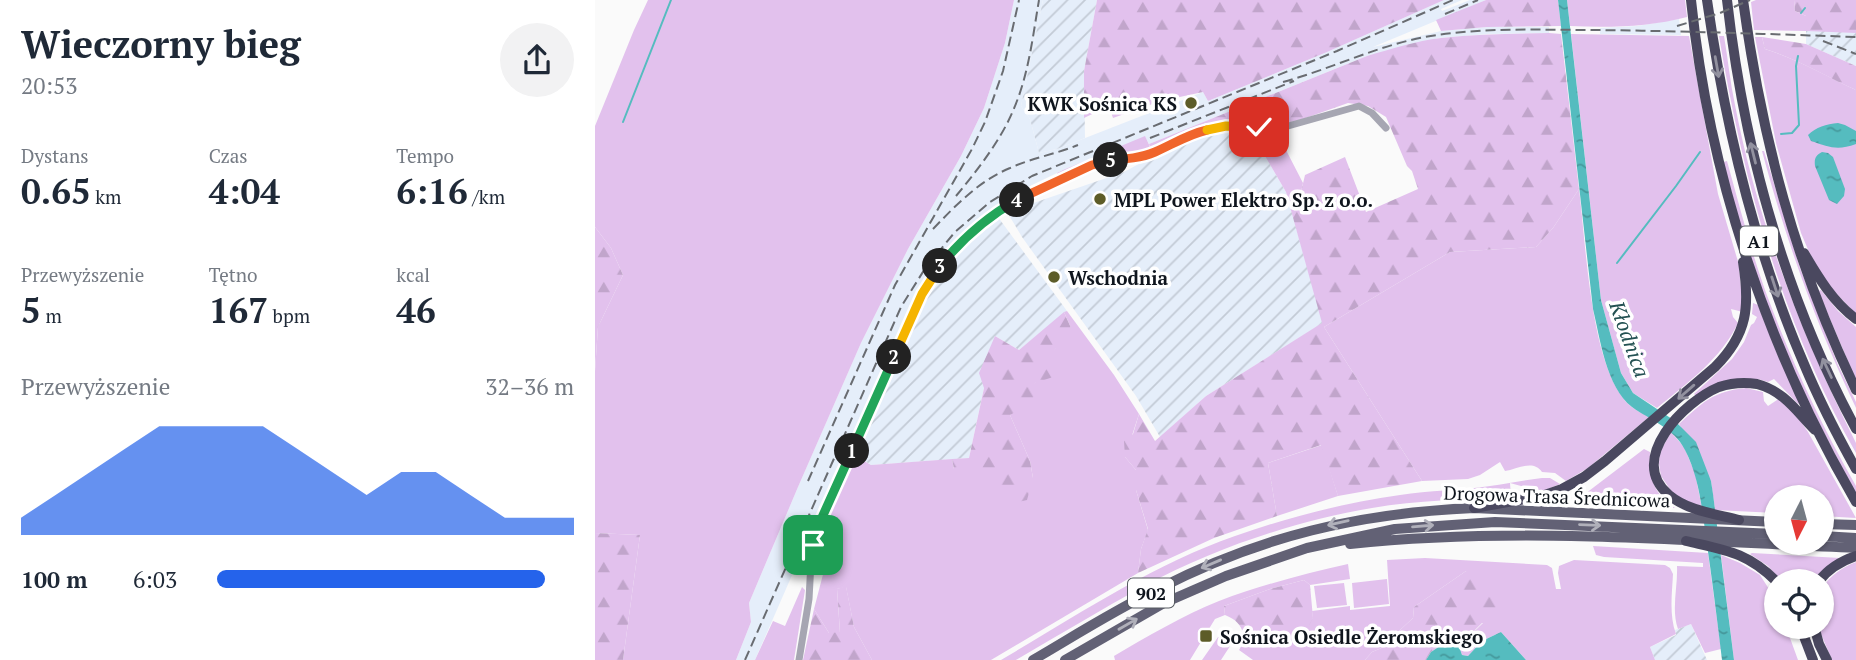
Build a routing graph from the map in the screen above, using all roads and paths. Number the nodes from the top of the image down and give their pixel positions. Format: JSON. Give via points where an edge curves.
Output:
{"nodes":[{"id":1,"x":1691,"y":0,"type":"edge"},
{"id":2,"x":1707,"y":0,"type":"edge"},
{"id":3,"x":1727,"y":0,"type":"edge"},
{"id":4,"x":1743,"y":0,"type":"edge"},
{"id":5,"x":1386,"y":128,"type":"dead end"},
{"id":6,"x":1794,"y":235,"type":"junction"},
{"id":7,"x":1740,"y":239,"type":"junction"},
{"id":8,"x":1856,"y":319,"type":"edge"},
{"id":9,"x":1856,"y":390,"type":"edge"},
{"id":10,"x":1856,"y":429,"type":"edge"},
{"id":11,"x":1821,"y":438,"type":"junction"},
{"id":12,"x":1856,"y":469,"type":"edge"},
{"id":13,"x":1856,"y":502,"type":"edge"},
{"id":14,"x":1518,"y":505,"type":"junction"},
{"id":15,"x":1474,"y":508,"type":"joint"},
{"id":16,"x":1739,"y":520,"type":"junction"},
{"id":17,"x":1764,"y":521,"type":"edge"},
{"id":18,"x":1834,"y":524,"type":"edge"},
{"id":19,"x":1856,"y":525,"type":"edge"},
{"id":20,"x":1764,"y":533,"type":"edge"},
{"id":21,"x":1834,"y":537,"type":"edge"},
{"id":22,"x":1856,"y":538,"type":"edge"},
{"id":23,"x":1686,"y":541,"type":"junction"},
{"id":24,"x":1307,"y":548,"type":"junction"},
{"id":25,"x":1856,"y":548,"type":"edge"},
{"id":26,"x":1856,"y":556,"type":"edge"},
{"id":27,"x":1831,"y":569,"type":"edge"},
{"id":28,"x":1764,"y":570,"type":"edge"},
{"id":29,"x":1805,"y":639,"type":"edge"},
{"id":30,"x":1818,"y":639,"type":"edge"},
{"id":31,"x":799,"y":660,"type":"edge"},
{"id":32,"x":1033,"y":660,"type":"edge"},
{"id":33,"x":1065,"y":660,"type":"edge"},
{"id":34,"x":1813,"y":660,"type":"edge"},
{"id":35,"x":1827,"y":660,"type":"edge"}],
"edges":[{"from":1,"to":7,"type":"highway","via":[[1713,136]]},
{"from":2,"to":12,"type":"highway","number":"A1","one_way":true,"via":[[1729,131],[1756,233],[1804,365]]},
{"from":10,"to":3,"type":"highway","number":"A1","one_way":true,"via":[[1811,332],[1773,227],[1745,115]]},
{"from":4,"to":6,"type":"highway","via":[[1766,133]]},
{"from":5,"to":31,"type":"street","via":[[1359,106],[1281,128],[1226,126],[1193,133],[1154,153],[1092,165],[1028,193],[974,230],[936,271],[922,294],[815,533]]},
{"from":6,"to":8,"type":"highway","via":[[1819,279]]},
{"from":6,"to":9,"type":"highway"},
{"from":7,"to":11,"type":"highway","via":[[1767,316]]},
{"from":7,"to":14,"type":"highway","one_way":true,"via":[[1748,292],[1745,315],[1727,356],[1584,477]]},
{"from":11,"to":13,"type":"highway"},
{"from":11,"to":16,"type":"highway","via":[[1782,396],[1742,383],[1713,390],[1669,426],[1660,438],[1654,462],[1661,487],[1679,502]]},
{"from":14,"to":15,"type":"highway"},
{"from":14,"to":16,"type":"main road","name":"Drogowa Trasa Średnicowa"},
{"from":15,"to":32,"type":"main road","name":"Drogowa Trasa Średnicowa","number":"902","one_way":true,"via":[[1385,515],[1275,540],[1157,589]]},
{"from":16,"to":17,"type":"main road","name":"Drogowa Trasa Średnicowa"},
{"from":18,"to":19,"type":"main road"},
{"from":24,"to":20,"type":"main road","name":"Drogowa Trasa Średnicowa","number":"902","one_way":true,"via":[[1395,529],[1471,522]]},
{"from":21,"to":22,"type":"main road"},
{"from":23,"to":24,"type":"main road","via":[[1522,534]]},
{"from":23,"to":25,"type":"main road"},
{"from":23,"to":28,"type":"highway","via":[[1736,553]]},
{"from":33,"to":24,"type":"main road","name":"Drogowa Trasa Średnicowa","number":"902","one_way":true,"via":[[1164,603]]},
{"from":26,"to":27,"type":"highway"},
{"from":29,"to":34,"type":"highway"},
{"from":30,"to":35,"type":"highway"}]}
